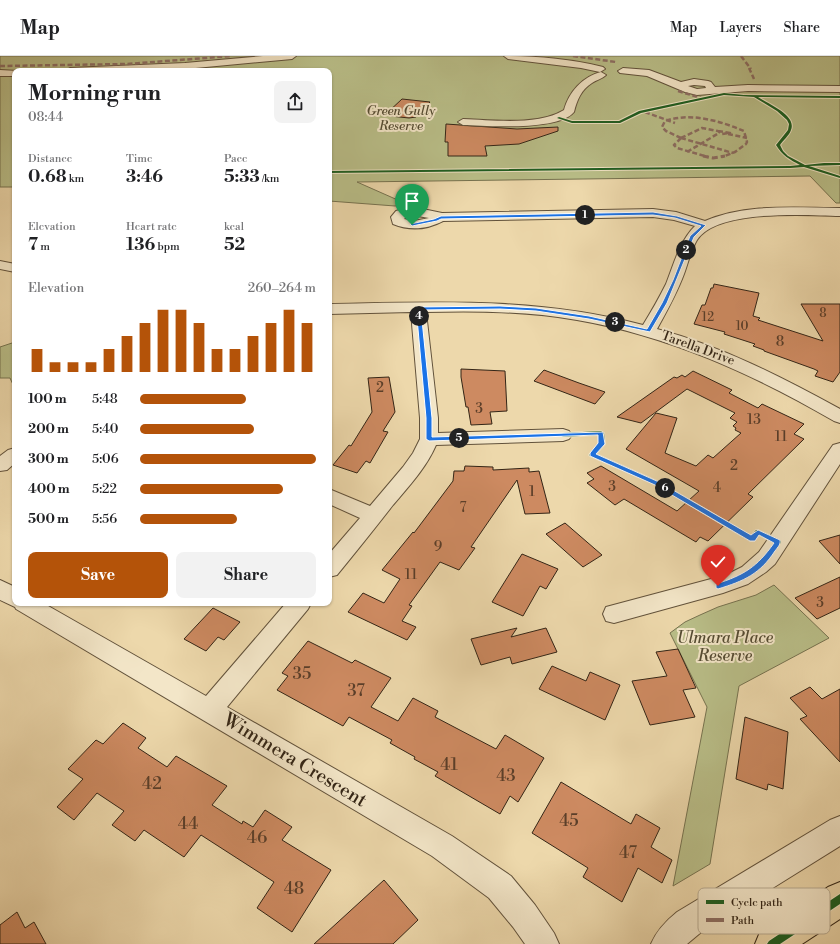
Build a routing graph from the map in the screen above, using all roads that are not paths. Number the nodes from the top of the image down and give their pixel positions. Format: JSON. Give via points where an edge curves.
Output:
{"nodes":[{"id":1,"x":292,"y":56,"type":"edge"},
{"id":2,"x":508,"y":56,"type":"edge"},
{"id":3,"x":139,"y":68,"type":"edge"},
{"id":4,"x":0,"y":73,"type":"edge"},
{"id":5,"x":12,"y":73,"type":"edge"},
{"id":6,"x":610,"y":73,"type":"junction"},
{"id":7,"x":840,"y":89,"type":"edge"},
{"id":8,"x":463,"y":122,"type":"dead end"},
{"id":9,"x":840,"y":212,"type":"edge"},
{"id":10,"x":441,"y":217,"type":"dead end"},
{"id":11,"x":704,"y":225,"type":"junction"},
{"id":12,"x":0,"y":265,"type":"edge"},
{"id":13,"x":12,"y":267,"type":"edge"},
{"id":14,"x":418,"y":308,"type":"junction"},
{"id":15,"x":332,"y":309,"type":"edge"},
{"id":16,"x":648,"y":330,"type":"junction"},
{"id":17,"x":840,"y":417,"type":"edge"},
{"id":18,"x":563,"y":435,"type":"dead end"},
{"id":19,"x":429,"y":439,"type":"junction"},
{"id":20,"x":840,"y":449,"type":"edge"},
{"id":21,"x":12,"y":456,"type":"edge"},
{"id":22,"x":0,"y":465,"type":"edge"},
{"id":23,"x":332,"y":497,"type":"edge"},
{"id":24,"x":374,"y":516,"type":"junction"},
{"id":25,"x":332,"y":565,"type":"edge"},
{"id":26,"x":0,"y":589,"type":"edge"},
{"id":27,"x":12,"y":596,"type":"edge"},
{"id":28,"x":29,"y":606,"type":"edge"},
{"id":29,"x":297,"y":606,"type":"edge"},
{"id":30,"x":614,"y":614,"type":"dead end"},
{"id":31,"x":209,"y":710,"type":"junction"},
{"id":32,"x":840,"y":830,"type":"edge"},
{"id":33,"x":745,"y":888,"type":"edge"},
{"id":34,"x":840,"y":899,"type":"edge"},
{"id":35,"x":830,"y":906,"type":"edge"},
{"id":36,"x":698,"y":917,"type":"edge"},
{"id":37,"x":787,"y":934,"type":"edge"},
{"id":38,"x":543,"y":944,"type":"edge"},
{"id":39,"x":667,"y":944,"type":"edge"},
{"id":40,"x":772,"y":944,"type":"edge"}],
"edges":[{"from":1,"to":3,"type":"street"},
{"from":2,"to":6,"type":"street","via":[[576,64]]},
{"from":4,"to":5,"type":"street"},
{"from":6,"to":7,"type":"street","via":[[649,73],[686,84],[687,89],[693,91],[709,87]]},
{"from":6,"to":8,"type":"street","via":[[583,85],[572,99],[569,112],[559,118],[531,122]]},
{"from":9,"to":11,"type":"street","via":[[747,214]]},
{"from":10,"to":11,"type":"street","via":[[653,213],[676,216]]},
{"from":11,"to":16,"type":"street","via":[[692,236],[672,286]]},
{"from":12,"to":13,"type":"street"},
{"from":14,"to":15,"type":"street","name":"Tarella Drive"},
{"from":14,"to":16,"type":"street","name":"Tarella Drive","via":[[500,307],[536,310],[589,317]]},
{"from":14,"to":19,"type":"street"},
{"from":16,"to":17,"type":"street","name":"Tarella Drive","via":[[739,364]]},
{"from":18,"to":19,"type":"street"},
{"from":19,"to":24,"type":"street","via":[[410,472]]},
{"from":20,"to":30,"type":"street","via":[[767,558],[755,570],[739,580]]},
{"from":21,"to":22,"type":"street"},
{"from":23,"to":24,"type":"street"},
{"from":24,"to":25,"type":"street"},
{"from":26,"to":27,"type":"street"},
{"from":28,"to":31,"type":"street","name":"Wimmera Crescent"},
{"from":29,"to":31,"type":"street"},
{"from":31,"to":38,"type":"street","name":"Wimmera Crescent","via":[[442,846],[479,871],[500,887]]},
{"from":32,"to":33,"type":"street"},
{"from":34,"to":35,"type":"main road"},
{"from":36,"to":39,"type":"street","via":[[678,931]]},
{"from":37,"to":40,"type":"main road"}]}
